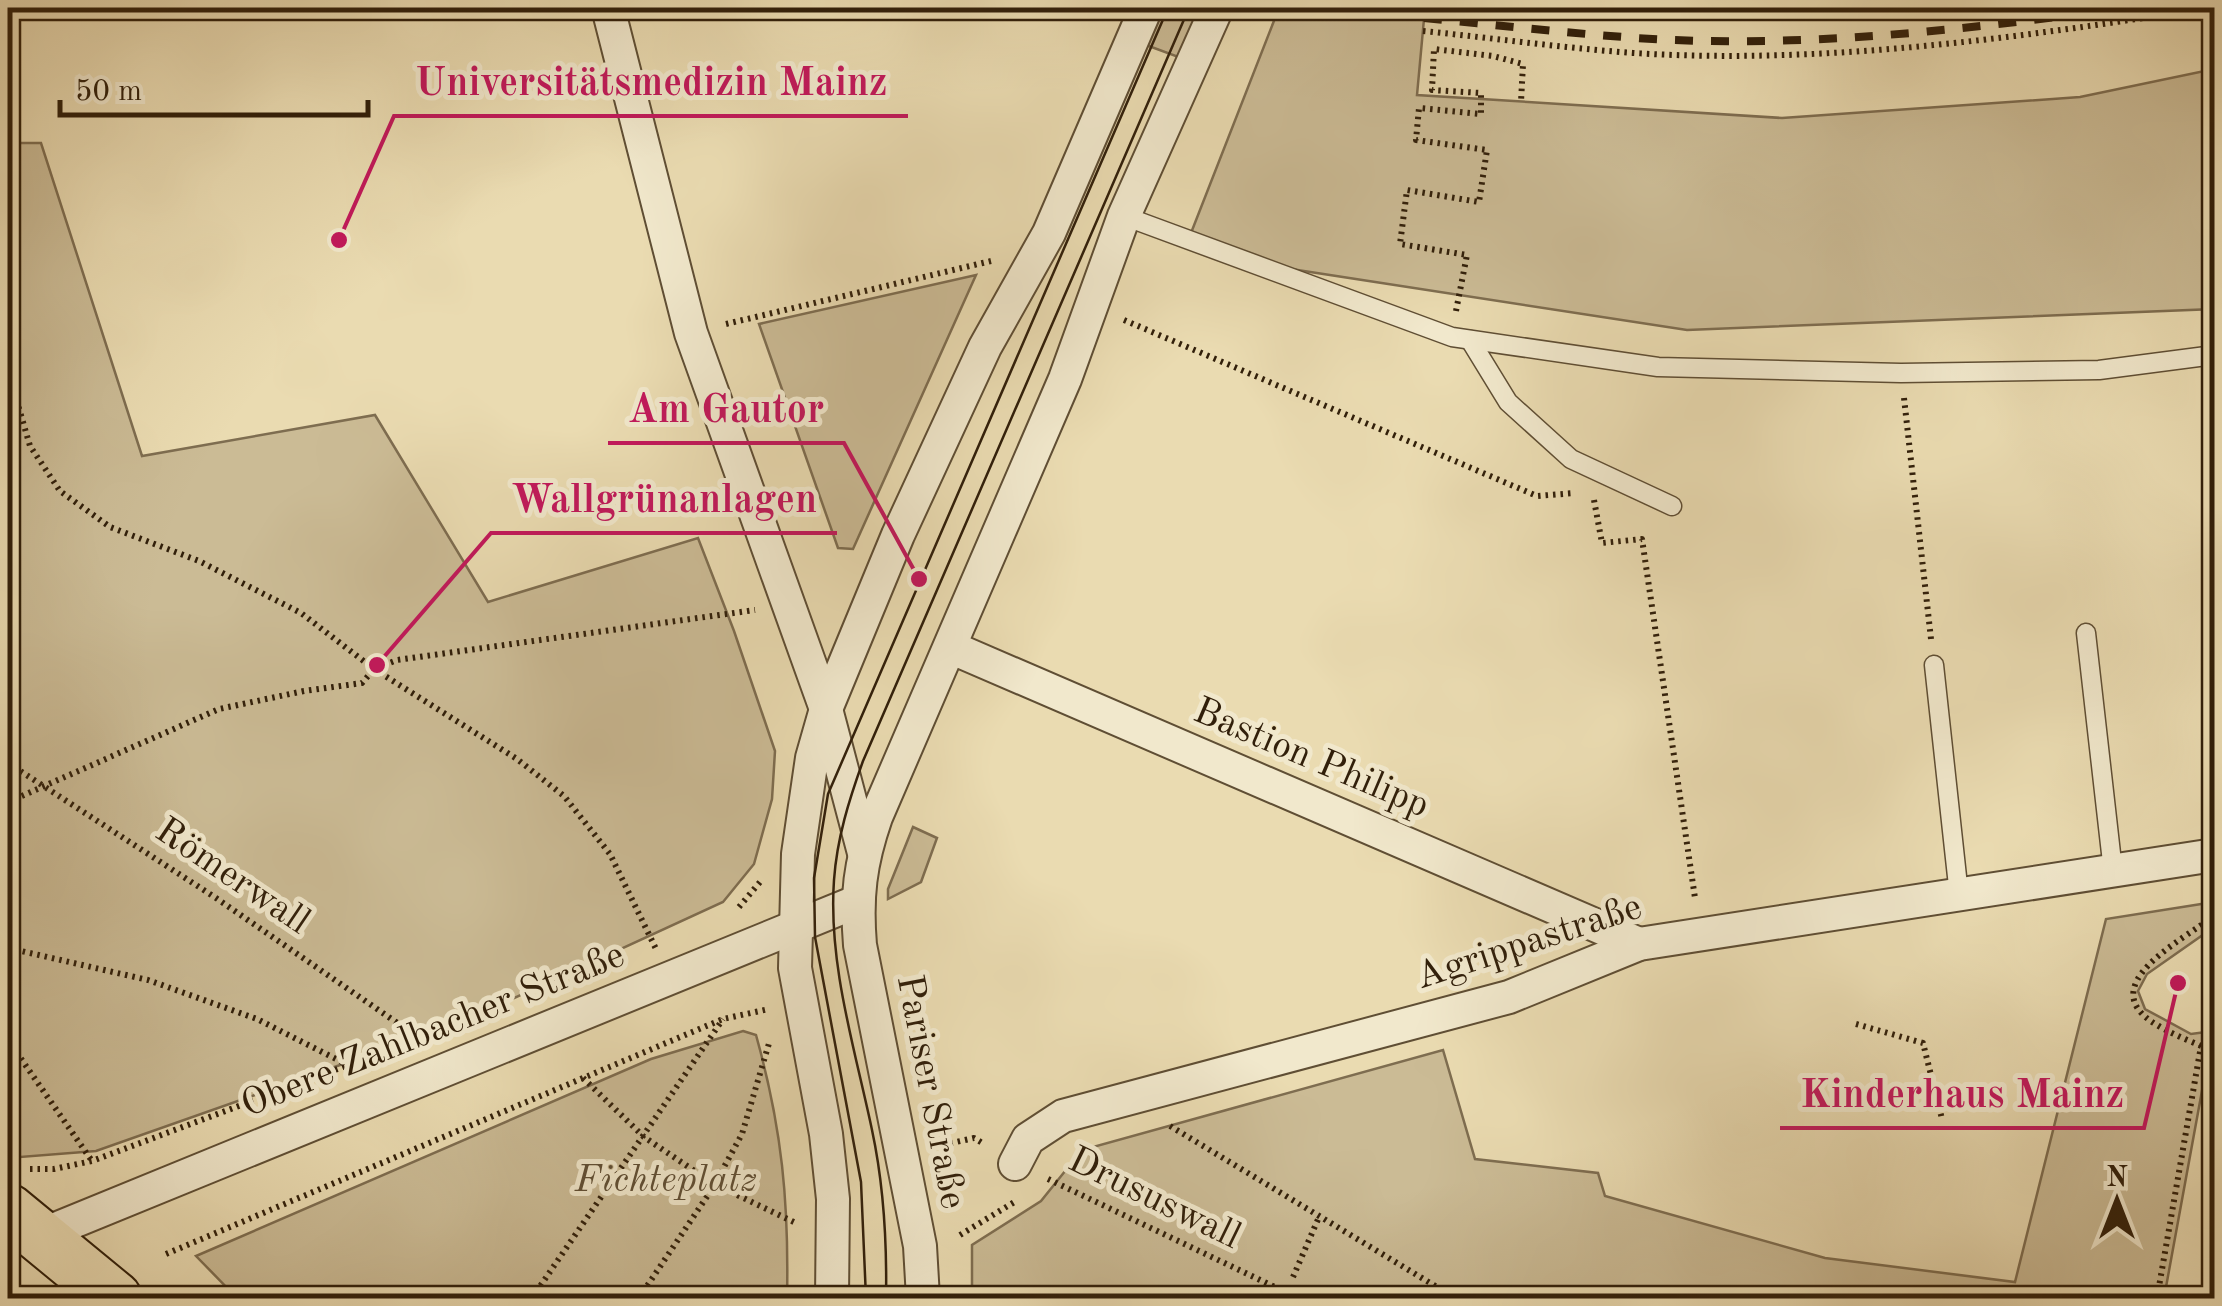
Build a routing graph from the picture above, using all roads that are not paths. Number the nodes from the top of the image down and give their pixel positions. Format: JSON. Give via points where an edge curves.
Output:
{"nodes":[{"id":1,"x":608,"y":8,"type":"edge"},
{"id":2,"x":1146,"y":8,"type":"edge"},
{"id":3,"x":1217,"y":8,"type":"edge"},
{"id":4,"x":1124,"y":216,"type":"junction"},
{"id":5,"x":1470,"y":340,"type":"junction"},
{"id":6,"x":2214,"y":355,"type":"edge"},
{"id":7,"x":1672,"y":506,"type":"dead end"},
{"id":8,"x":2086,"y":633,"type":"dead end"},
{"id":9,"x":950,"y":648,"type":"junction"},
{"id":10,"x":1934,"y":665,"type":"road end"},
{"id":11,"x":826,"y":709,"type":"junction"},
{"id":12,"x":864,"y":854,"type":"junction"},
{"id":13,"x":2214,"y":856,"type":"edge"},
{"id":14,"x":2113,"y":871,"type":"junction"},
{"id":15,"x":1959,"y":895,"type":"junction"},
{"id":16,"x":856,"y":902,"type":"junction"},
{"id":17,"x":795,"y":926,"type":"junction"},
{"id":18,"x":1639,"y":944,"type":"junction"},
{"id":19,"x":1028,"y":1169,"type":"road end"},
{"id":20,"x":21,"y":1204,"type":"edge"},
{"id":21,"x":115,"y":1298,"type":"edge"},
{"id":22,"x":832,"y":1298,"type":"edge"},
{"id":23,"x":923,"y":1298,"type":"edge"}],
"edges":[{"from":1,"to":11,"type":"street","via":[[690,333]]},
{"from":2,"to":11,"type":"street","via":[[1049,233],[985,347],[898,535]]},
{"from":3,"to":4,"type":"street"},
{"from":4,"to":5,"type":"lane"},
{"from":4,"to":9,"type":"street","via":[[1066,379]]},
{"from":5,"to":6,"type":"lane","via":[[1658,367],[1901,374],[2099,370]]},
{"from":5,"to":7,"type":"lane","via":[[1508,402],[1571,458]]},
{"from":8,"to":14,"type":"lane"},
{"from":9,"to":12,"type":"street"},
{"from":9,"to":18,"type":"street","name":"Bastion Philipp"},
{"from":10,"to":15,"type":"lane"},
{"from":11,"to":12,"type":"street"},
{"from":11,"to":17,"type":"street","via":[[798,854]]},
{"from":12,"to":16,"type":"street","name":"Pariser Straße"},
{"from":13,"to":14,"type":"street","name":"Agrippastraße"},
{"from":14,"to":15,"type":"street","name":"Agrippastraße"},
{"from":15,"to":18,"type":"street","name":"Agrippastraße"},
{"from":16,"to":17,"type":"street","name":"Obere Zahlbacher Straße"},
{"from":16,"to":23,"type":"street","name":"Pariser Straße","via":[[868,996],[920,1246]]},
{"from":17,"to":20,"type":"street","name":"Obere Zahlbacher Straße"},
{"from":17,"to":22,"type":"street","via":[[800,1004],[831,1182]]},
{"from":18,"to":19,"type":"street","name":"Agrippastraße","via":[[1510,997],[1063,1116],[1028,1139]]},
{"from":20,"to":21,"type":"main road"}]}
